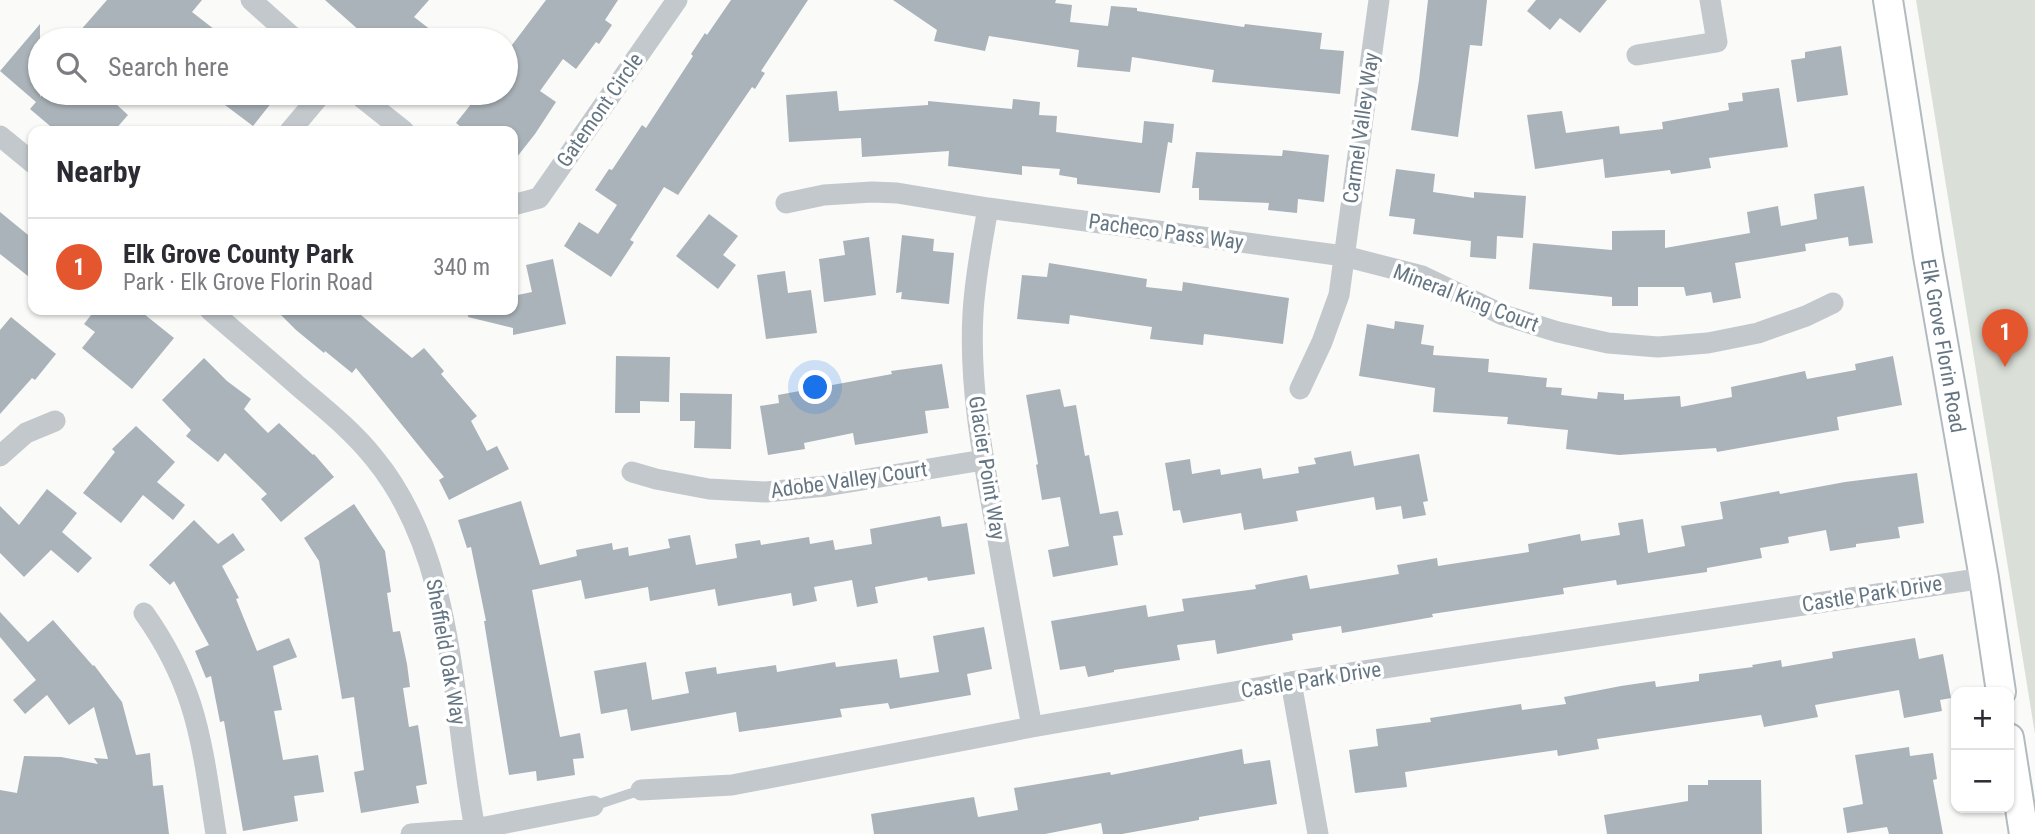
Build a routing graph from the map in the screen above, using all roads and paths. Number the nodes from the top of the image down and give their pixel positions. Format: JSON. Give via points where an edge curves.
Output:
{"nodes":[{"id":1,"x":251,"y":0,"type":"edge"},
{"id":2,"x":677,"y":0,"type":"edge"},
{"id":3,"x":1379,"y":0,"type":"edge"},
{"id":4,"x":1710,"y":0,"type":"edge"},
{"id":5,"x":1888,"y":0,"type":"edge"},
{"id":6,"x":282,"y":28,"type":"edge"},
{"id":7,"x":1637,"y":55,"type":"dead end"},
{"id":8,"x":312,"y":105,"type":"edge"},
{"id":9,"x":371,"y":105,"type":"edge"},
{"id":10,"x":294,"y":126,"type":"edge"},
{"id":11,"x":398,"y":126,"type":"edge"},
{"id":12,"x":0,"y":136,"type":"edge"},
{"id":13,"x":28,"y":159,"type":"edge"},
{"id":14,"x":786,"y":203,"type":"dead end"},
{"id":15,"x":518,"y":204,"type":"edge"},
{"id":16,"x":988,"y":208,"type":"junction"},
{"id":17,"x":1344,"y":256,"type":"junction"},
{"id":18,"x":1833,"y":303,"type":"dead end"},
{"id":19,"x":216,"y":315,"type":"edge"},
{"id":20,"x":1300,"y":389,"type":"dead end"},
{"id":21,"x":55,"y":421,"type":"dead end"},
{"id":22,"x":0,"y":456,"type":"edge"},
{"id":23,"x":984,"y":460,"type":"junction"},
{"id":24,"x":632,"y":472,"type":"dead end"},
{"id":25,"x":1984,"y":578,"type":"junction"},
{"id":26,"x":144,"y":613,"type":"dead end"},
{"id":27,"x":1291,"y":682,"type":"junction"},
{"id":28,"x":2000,"y":687,"type":"edge"},
{"id":29,"x":1031,"y":727,"type":"junction"},
{"id":30,"x":2011,"y":750,"type":"edge"},
{"id":31,"x":641,"y":790,"type":"joint"},
{"id":32,"x":593,"y":806,"type":"joint"},
{"id":33,"x":475,"y":831,"type":"edge"},
{"id":34,"x":216,"y":834,"type":"edge"},
{"id":35,"x":411,"y":834,"type":"edge"},
{"id":36,"x":1318,"y":834,"type":"edge"},
{"id":37,"x":2024,"y":834,"type":"edge"}],
"edges":[{"from":1,"to":6,"type":"street"},
{"from":2,"to":15,"type":"street","name":"Gatemont Circle","via":[[539,198]]},
{"from":3,"to":17,"type":"street","name":"Carmel Valley Way"},
{"from":4,"to":7,"type":"street","via":[[1717,42]]},
{"from":5,"to":25,"type":"main road","name":"Elk Grove Florin Road"},
{"from":8,"to":10,"type":"street"},
{"from":9,"to":11,"type":"street"},
{"from":12,"to":13,"type":"street"},
{"from":14,"to":16,"type":"street","name":"Pacheco Pass Way","via":[[872,192]]},
{"from":16,"to":17,"type":"street","name":"Pacheco Pass Way"},
{"from":16,"to":23,"type":"street","name":"Glacier Point Way","via":[[973,313],[973,368]]},
{"from":17,"to":18,"type":"street","name":"Mineral King Court","via":[[1422,276],[1503,315],[1608,343],[1709,343],[1758,333]]},
{"from":17,"to":20,"type":"street","name":"Carmel Valley Way","via":[[1339,295]]},
{"from":19,"to":33,"type":"street","name":"Sheffield Oak Way","via":[[352,432],[394,485],[412,519],[442,612]]},
{"from":21,"to":22,"type":"street","via":[[26,433]]},
{"from":23,"to":24,"type":"street","name":"Adobe Valley Court","via":[[766,492],[709,489]]},
{"from":23,"to":29,"type":"street","name":"Glacier Point Way"},
{"from":25,"to":27,"type":"street","name":"Castle Park Drive"},
{"from":25,"to":28,"type":"main road","name":"Elk Grove Florin Road"},
{"from":26,"to":34,"type":"street","via":[[173,659],[191,704]]},
{"from":27,"to":29,"type":"street","name":"Castle Park Drive"},
{"from":27,"to":36,"type":"street"},
{"from":29,"to":31,"type":"street","name":"Castle Park Drive","via":[[732,785]]},
{"from":30,"to":37,"type":"main road"},
{"from":31,"to":32,"type":"lane"},
{"from":32,"to":33,"type":"street"},
{"from":33,"to":35,"type":"street"}]}
